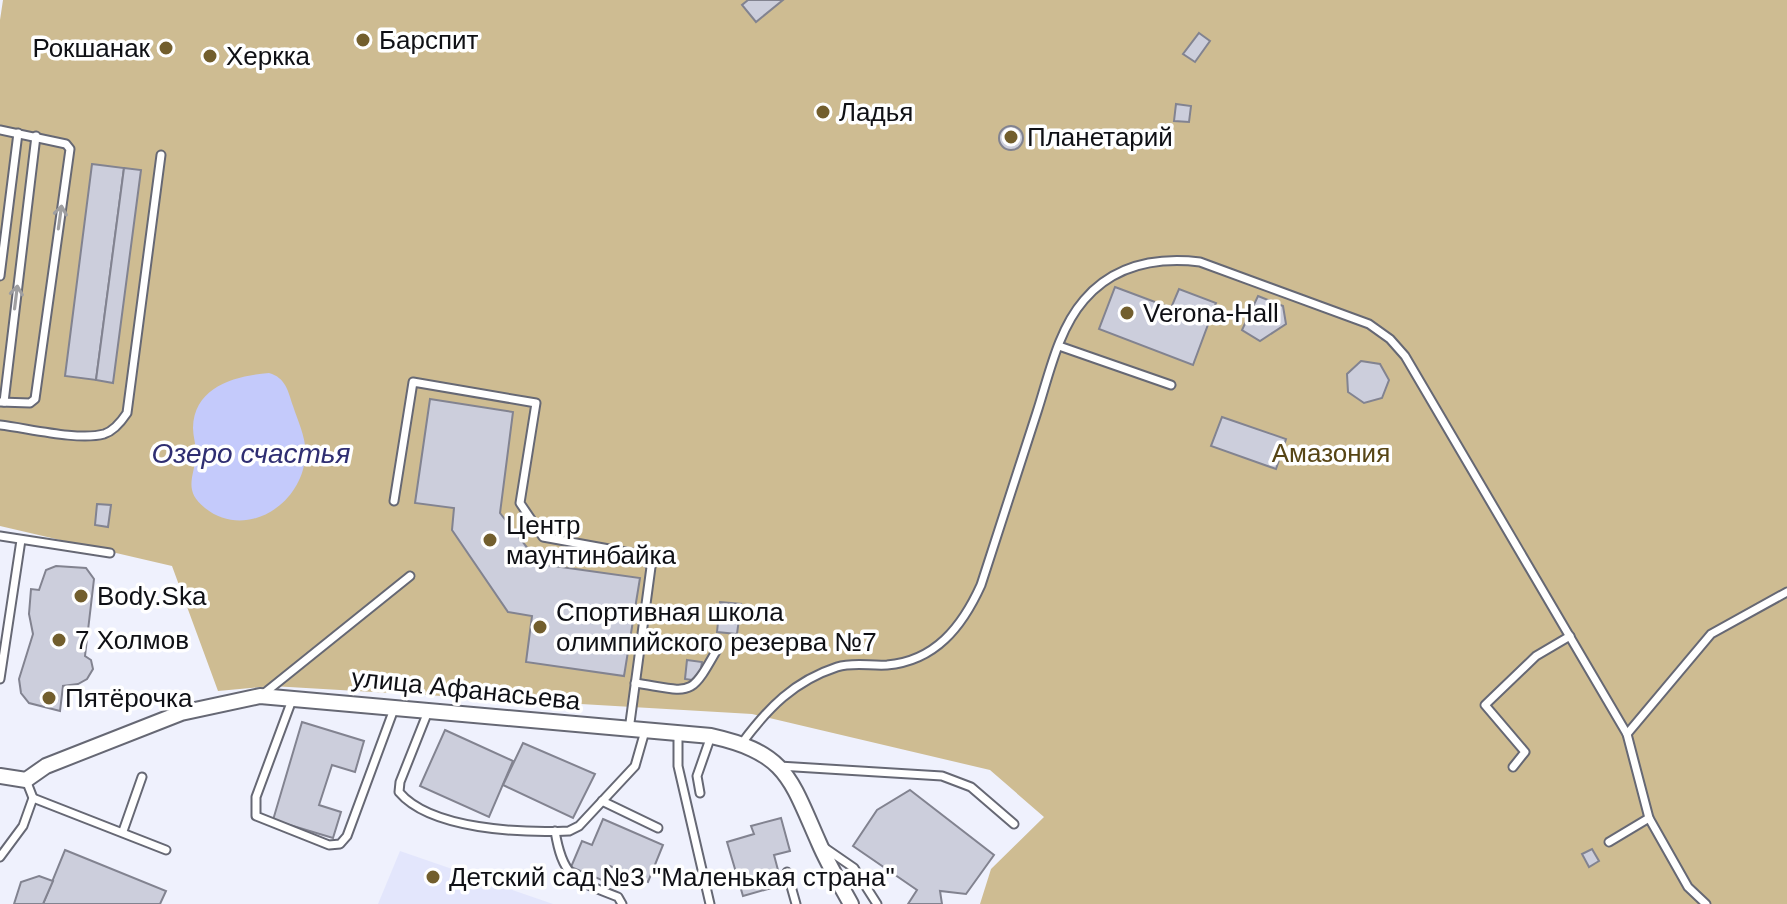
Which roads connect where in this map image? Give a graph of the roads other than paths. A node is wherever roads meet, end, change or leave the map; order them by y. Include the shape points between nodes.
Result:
1 (0, 130) edge
2 (18, 133) junction
3 (36, 136) junction
4 (161, 155) dead end
5 (0, 276) edge
6 (1059, 346) junction
7 (1171, 385) dead end
8 (2, 402) edge
9 (0, 425) edge
10 (394, 501) dead end
11 (0, 536) edge
12 (21, 540) junction
13 (110, 553) dead end
14 (410, 576) dead end
15 (1787, 592) edge
16 (1570, 636) junction
17 (719, 646) dead end
18 (0, 679) edge
19 (635, 683) junction
20 (260, 696) junction
21 (293, 698) junction
22 (395, 706) junction
23 (429, 709) junction
24 (637, 730) junction
25 (678, 733) junction
26 (1627, 734) junction
27 (711, 736) junction
28 (742, 743) junction
29 (779, 766) junction
30 (1513, 767) dead end
31 (0, 776) edge
32 (142, 777) dead end
33 (26, 780) junction
34 (700, 793) dead end
35 (33, 798) junction
36 (602, 801) junction
37 (1649, 818) junction
38 (1014, 824) dead end
39 (658, 828) dead end
40 (123, 831) junction
41 (555, 831) junction
42 (1609, 842) dead end
43 (820, 844) junction
44 (166, 850) dead end
45 (0, 857) edge
46 (787, 872) dead end
47 (622, 904) edge
48 (710, 904) edge
49 (796, 904) edge
50 (851, 904) edge
51 (877, 904) edge
52 (1706, 904) edge

1 - 2 lane
2 - 3 lane
2 - 5 lane
8 -> 3 lane
8 -> 3 lane via 35,399 70,149
4 - 9 lane via 127,413 118,426 97,435
6 - 7 lane
6 - 16 lane via 1084,300 1106,281 1136,265 1172,259 1232,272 1369,324 1405,356
6 - 28 lane via 981,585 952,636 906,662 841,665 815,675 769,707
10 - 19 lane via 413,382 536,403 520,503 524,514 543,537 642,555 651,567
11 - 12 lane
12 - 13 lane
12 - 18 lane
14 - 20 lane
15 - 26 lane via 1711,634
16 - 26 lane
16 - 30 lane via 1536,656 1485,705 1525,752
17 - 19 lane via 696,687 688,691
19 - 24 lane
20 - 21 street, улица Афанасьева
20 - 33 street, улица Афанасьева via 181,713 46,766
21 - 22 street, улица Афанасьева
21 - 22 lane via 256,797 256,816 329,845 340,844 347,836
22 - 23 street, улица Афанасьева
23 - 24 street, улица Афанасьева
23 - 41 lane via 400,782 399,792 409,804 453,823
24 - 25 street, улица Афанасьева
24 - 36 lane via 635,766
25 - 27 street, улица Афанасьева
25 - 48 lane via 678,766
26 - 37 lane
27 - 28 street, улица Афанасьева
27 - 34 lane via 697,776
28 - 29 street, улица Афанасьева
29 - 38 lane via 942,776 971,787
29 - 43 street, улица Афанасьева via 795,785
31 - 33 street
32 - 40 lane
33 - 35 lane
35 - 40 lane
35 - 45 lane via 23,826
36 - 39 lane
36 - 41 lane via 579,826
37 - 42 lane
37 - 52 lane via 1688,887
40 - 44 lane
41 - 47 lane via 567,873 618,897
43 - 50 street, улица Афанасьева
43 - 51 lane via 854,868
46 - 49 lane

